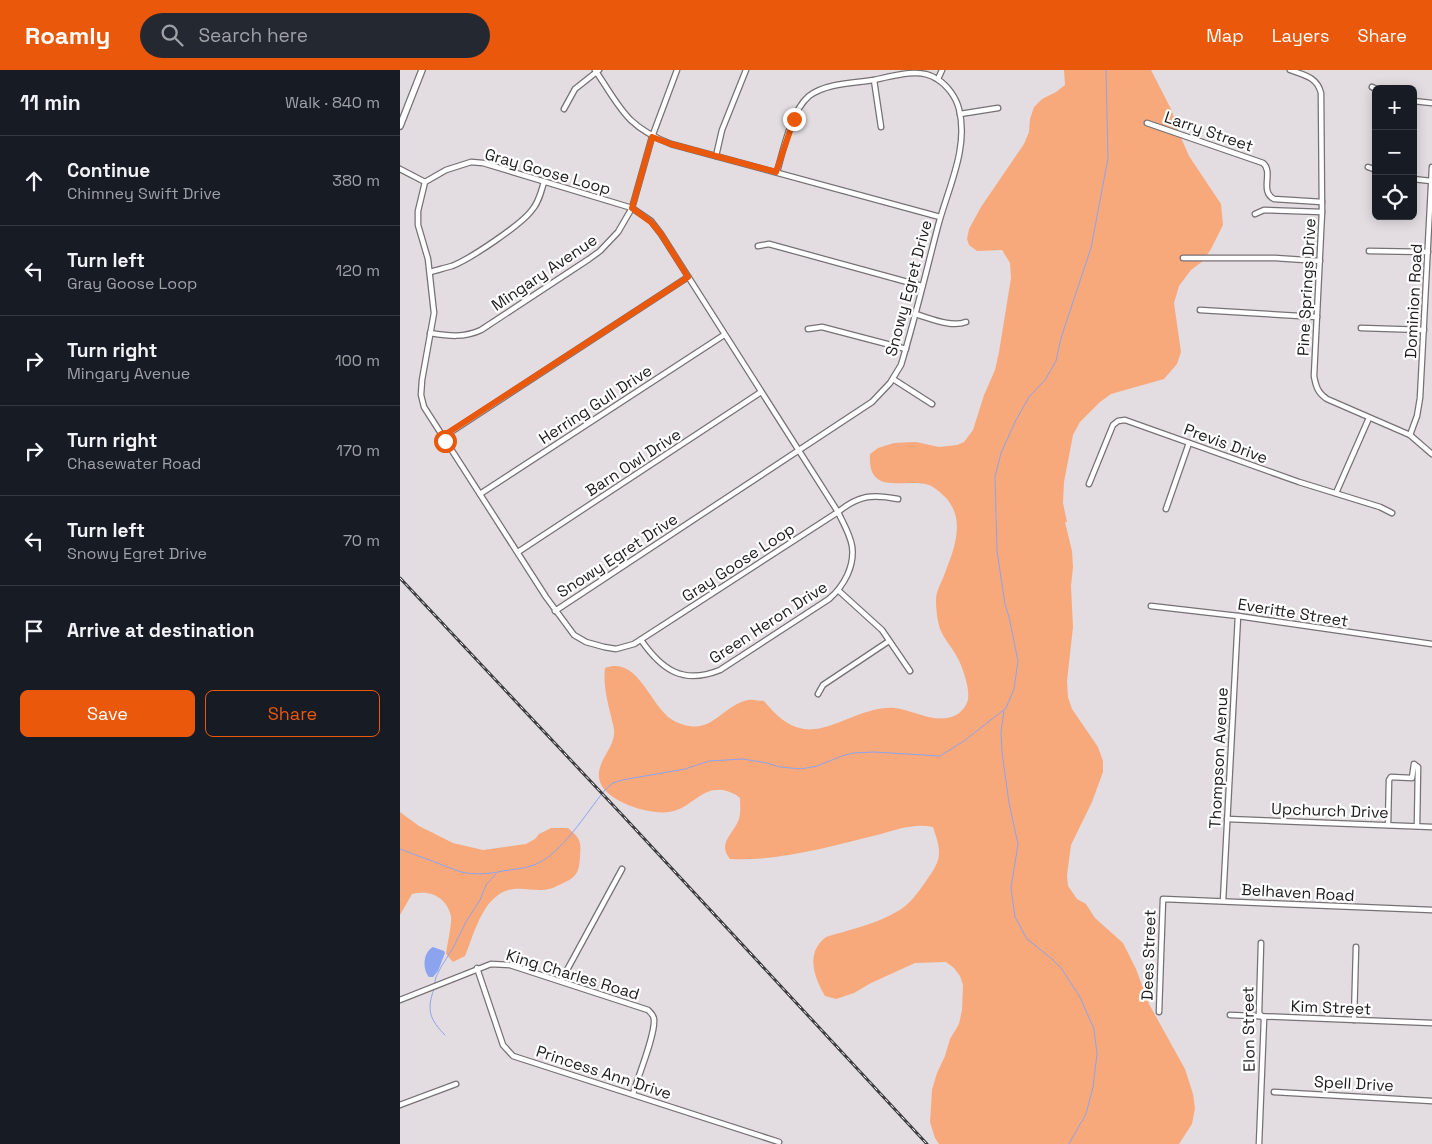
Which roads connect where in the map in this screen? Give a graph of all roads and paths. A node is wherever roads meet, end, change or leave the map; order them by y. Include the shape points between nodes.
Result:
1 (422, 70) edge
2 (677, 70) edge
3 (746, 70) edge
4 (942, 70) edge
5 (1290, 70) edge
6 (597, 71) edge
7 (938, 79) junction
8 (874, 80) junction
9 (1417, 101) edge
10 (1432, 103) edge
11 (998, 108) dead end
12 (564, 109) dead end
13 (960, 114) junction
14 (1147, 123) dead end
15 (400, 126) edge
16 (881, 127) dead end
17 (652, 137) junction
18 (716, 156) junction
19 (1368, 167) dead end
20 (1432, 167) edge
21 (1372, 168) edge
22 (400, 169) edge
23 (776, 172) junction
24 (1417, 179) edge
25 (1431, 181) edge
26 (425, 182) junction
27 (544, 182) junction
28 (1322, 202) junction
29 (632, 208) junction
30 (1322, 212) junction
31 (1255, 214) dead end
32 (940, 217) junction
33 (758, 246) dead end
34 (1369, 250) dead end
35 (1428, 252) junction
36 (1184, 258) dead end
37 (1320, 261) junction
38 (430, 272) junction
39 (688, 277) junction
40 (922, 286) junction
41 (1200, 310) dead end
42 (915, 314) junction
43 (1317, 317) junction
44 (966, 322) dead end
45 (1361, 328) dead end
46 (808, 329) dead end
47 (1424, 330) junction
48 (430, 333) junction
49 (724, 335) junction
50 (906, 349) junction
51 (893, 378) junction
52 (761, 392) junction
53 (932, 404) dead end
54 (1369, 418) junction
55 (1410, 435) junction
56 (443, 436) junction
57 (1189, 443) junction
58 (798, 451) junction
59 (1432, 454) edge
60 (1089, 484) dead end
61 (1336, 493) junction
62 (480, 494) junction
63 (898, 499) dead end
64 (1166, 509) dead end
65 (838, 512) junction
66 (1392, 513) dead end
67 (518, 552) junction
68 (839, 591) junction
69 (1151, 606) dead end
70 (555, 610) junction
71 (1238, 616) junction
72 (641, 640) junction
73 (889, 641) junction
74 (1432, 644) edge
75 (910, 671) dead end
76 (818, 694) dead end
77 (1228, 819) junction
78 (1388, 825) junction
79 (1417, 826) junction
80 (1432, 827) edge
81 (622, 869) dead end
82 (1163, 899) joint
83 (1223, 901) junction
84 (1432, 910) edge
85 (1261, 943) dead end
86 (1356, 947) dead end
87 (477, 968) junction
88 (561, 981) junction
89 (400, 1000) edge
90 (1159, 1012) dead end
91 (1230, 1015) dead end
92 (1262, 1017) junction
93 (1354, 1020) junction
94 (1432, 1023) edge
95 (456, 1084) dead end
96 (1274, 1092) dead end
97 (633, 1094) junction
98 (1432, 1101) edge
99 (400, 1105) edge
100 (779, 1142) dead end
101 (1259, 1144) edge

1 - 15 street
2 - 17 street, Mingary Avenue
3 - 18 street via 722,130
4 - 7 street
5 - 28 street, Pine Springs Drive via 1314,80 1321,93
6 - 12 street via 575,89
6 - 17 street via 627,118
7 - 8 street via 913,73
7 - 13 street, Snowy Egret Drive via 952,94
8 - 16 street
8 - 23 street via 822,89 808,97 794,119
9 - 10 street
11 - 13 street
13 - 32 street, Snowy Egret Drive via 962,137 959,154
14 - 28 street, Larry Street via 1264,163 1268,168 1269,197
17 - 18 street
17 - 29 street, Mingary Avenue
18 - 23 street
19 - 21 street
20 - 25 street, Dominion Road
22 - 26 street
23 - 32 street
24 - 25 street
25 - 35 street, Dominion Road
26 - 27 street, Gray Goose Loop via 446,170 471,162
26 - 38 street, Gray Goose Loop via 418,225
27 - 29 street, Gray Goose Loop
27 - 38 street via 538,201 522,221 464,260
28 - 30 street, Pine Springs Drive
29 - 39 street, Gray Goose Loop via 661,234
29 - 48 street, Mingary Avenue via 618,232 600,251 481,330 453,337
30 - 31 street via 1264,210
30 - 37 street, Pine Springs Drive
32 - 40 street, Snowy Egret Drive
33 - 40 street via 769,244
34 - 35 street
35 - 47 street, Dominion Road
36 - 37 street
37 - 43 street, Pine Springs Drive
38 - 48 street, Gray Goose Loop via 434,313
39 - 49 street, Gray Goose Loop
39 - 56 street
40 - 42 street, Snowy Egret Drive
41 - 43 street
42 - 44 street via 950,324
42 - 50 street, Snowy Egret Drive
43 - 54 street, Pine Springs Drive via 1314,376 1318,391 1326,400
45 - 47 street
46 - 50 street via 822,327
47 - 55 street, Dominion Road via 1419,408
48 - 56 street, Gray Goose Loop via 423,367 422,395 424,407
49 - 52 street, Gray Goose Loop
49 - 62 street, Herring Gull Drive
50 - 51 street, Snowy Egret Drive
51 - 53 street
51 - 58 street, Snowy Egret Drive via 872,402
52 - 58 street, Gray Goose Loop
52 - 67 street, Barn Owl Drive
54 - 55 street, Pine Springs Drive
54 - 61 street
55 - 59 street, Pine Springs Drive
56 - 62 street, Gray Goose Loop
57 - 60 street, Previs Drive via 1125,420 1118,421
57 - 61 street, Previs Drive
57 - 64 street
58 - 65 street, Gray Goose Loop
58 - 70 street, Snowy Egret Drive
61 - 66 street, Previs Drive
62 - 67 street, Gray Goose Loop
63 - 65 street via 872,496 850,502
65 - 68 street, Green Heron Drive via 852,545 848,574
65 - 72 street, Gray Goose Loop
67 - 70 street, Gray Goose Loop
68 - 72 street, Green Heron Drive via 720,670 707,675 694,676 665,668
68 - 73 street via 874,622
69 - 71 street, Everitte Street
70 - 72 street, Gray Goose Loop via 574,635 586,642 616,649
71 - 74 street, Everitte Street
71 - 77 street, Thompson Avenue
73 - 75 street
73 - 76 street via 823,685
77 - 78 street, Upchurch Drive
77 - 83 street, Thompson Avenue
78 - 79 street, Upchurch Drive
78 - 79 street via 1389,780 1391,777 1412,778 1414,764 1418,767
79 - 80 street, Upchurch Drive
81 - 88 street
82 - 83 street, Belhaven Road
82 - 90 street, Dees Street
83 - 84 street, Belhaven Road
85 - 92 street, Elon Street via 1259,1013
86 - 93 street
87 - 88 street, King Charles Road via 491,964 510,965
87 - 89 street, King Charles Road
87 - 97 street, Princess Ann Drive via 502,1045 513,1056
88 - 97 street, King Charles Road via 648,1010 653,1015 652,1032
91 - 92 street, Kim Street
92 - 93 street, Kim Street
92 - 101 street, Elon Street
93 - 94 street, Kim Street
95 - 99 street
96 - 98 street, Spell Drive
97 - 100 street, Princess Ann Drive

